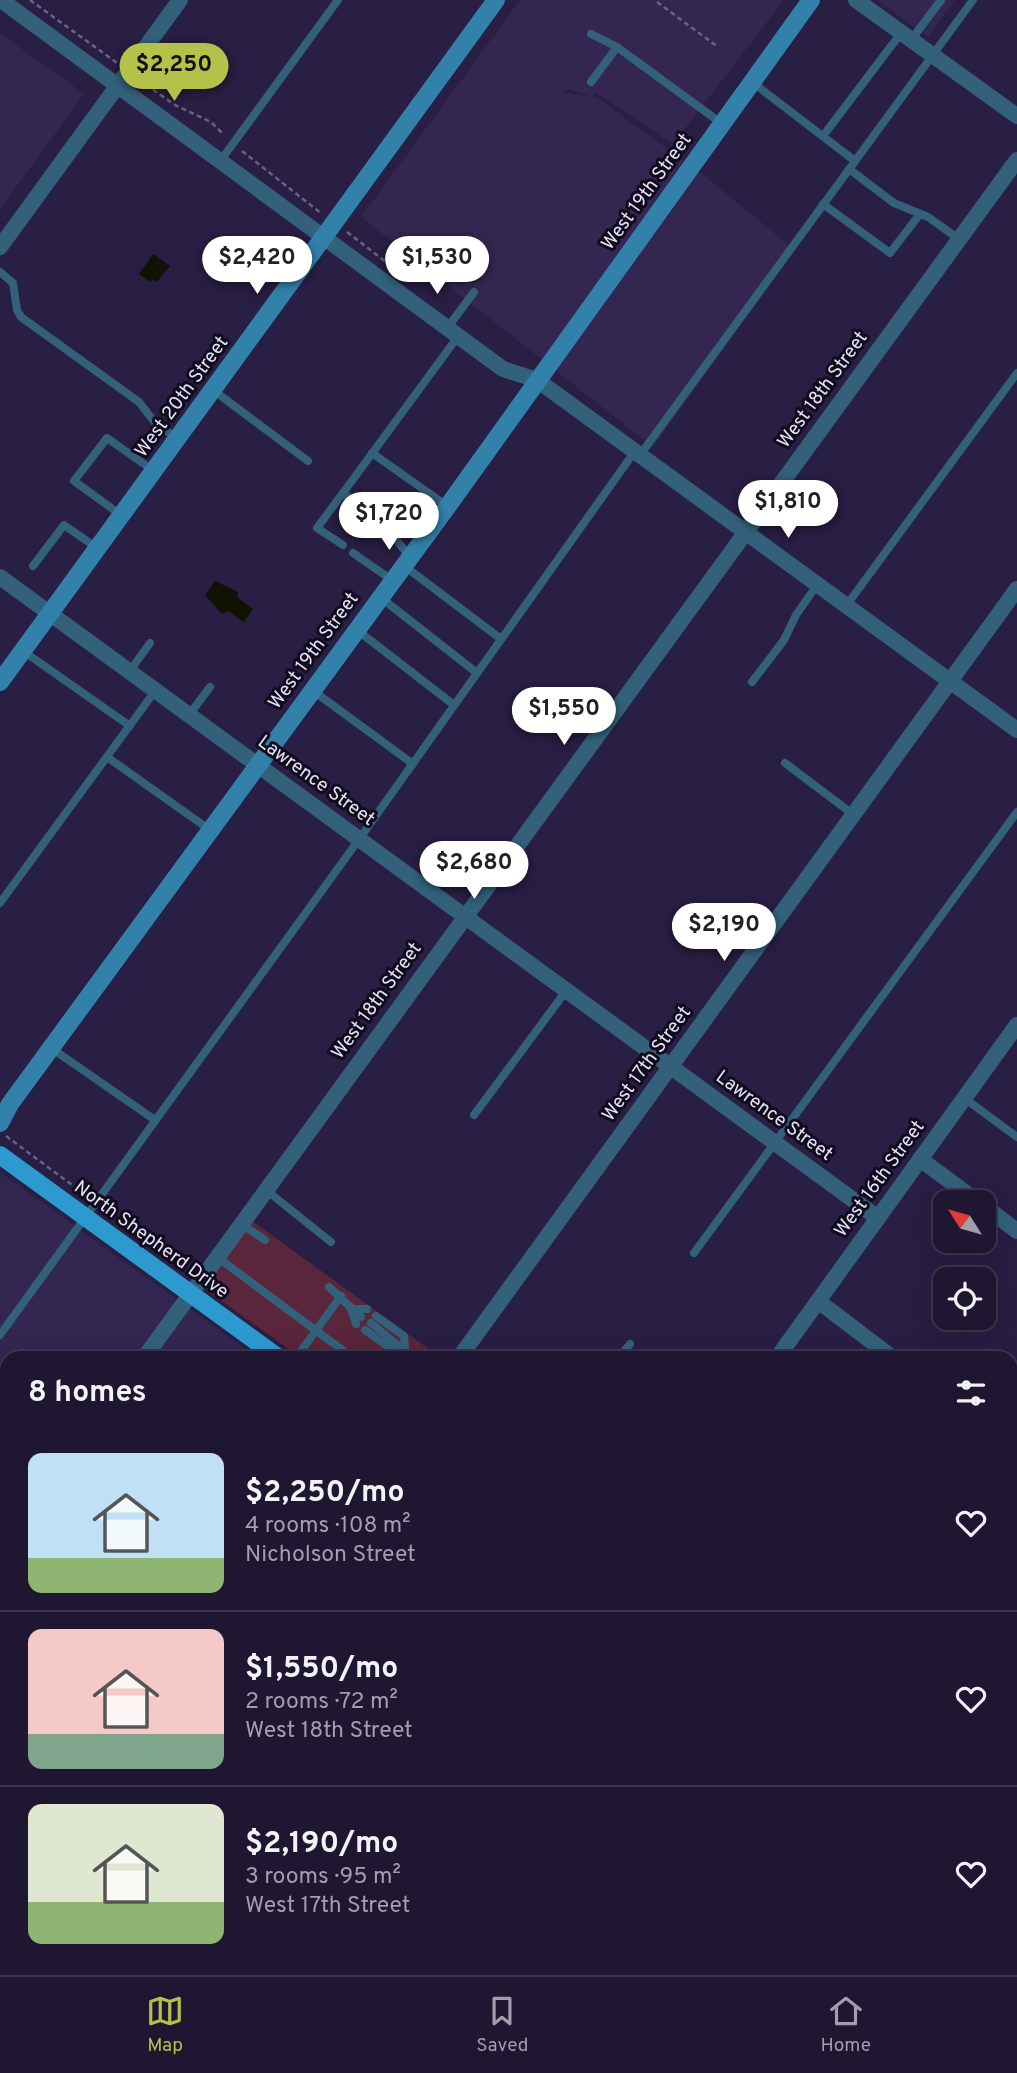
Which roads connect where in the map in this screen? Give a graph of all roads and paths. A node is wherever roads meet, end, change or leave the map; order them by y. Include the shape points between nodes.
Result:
1 (30, 0) edge
2 (180, 0) edge
3 (338, 0) edge
4 (496, 0) edge
5 (811, 0) edge
6 (856, 0) edge
7 (941, 0) edge
8 (973, 0) edge
9 (657, 2) dead end
10 (11, 3) edge
11 (591, 34) dead end
12 (906, 36) junction
13 (617, 47) junction
14 (718, 47) dead end
15 (932, 55) junction
16 (122, 68) dead end
17 (135, 77) dead end
18 (591, 82) dead end
19 (752, 82) junction
20 (118, 86) junction
21 (1017, 116) edge
22 (722, 123) junction
23 (823, 136) junction
24 (229, 141) dead end
25 (239, 149) dead end
26 (221, 160) junction
27 (855, 160) junction
28 (1017, 160) edge
29 (849, 169) junction
30 (823, 204) junction
31 (322, 213) dead end
32 (920, 214) junction
33 (325, 236) junction
34 (959, 239) junction
35 (0, 247) edge
36 (0, 272) edge
37 (474, 292) dead end
38 (453, 331) junction
39 (1017, 373) edge
40 (537, 380) junction
41 (213, 390) junction
42 (177, 438) junction
43 (372, 453) junction
44 (637, 453) junction
45 (308, 461) dead end
46 (154, 471) junction
47 (343, 493) junction
48 (447, 506) junction
49 (121, 515) junction
50 (745, 531) junction
51 (343, 545) dead end
52 (97, 548) junction
53 (354, 553) dead end
54 (33, 566) dead end
55 (401, 567) junction
56 (0, 578) edge
57 (817, 585) junction
58 (1017, 589) edge
59 (380, 597) junction
60 (846, 606) junction
61 (49, 613) junction
62 (356, 630) junction
63 (501, 639) junction
64 (150, 643) dead end
65 (23, 651) junction
66 (129, 672) junction
67 (477, 673) junction
68 (949, 681) junction
69 (0, 682) edge
70 (752, 682) dead end
71 (210, 687) dead end
72 (312, 690) junction
73 (155, 691) junction
74 (454, 705) junction
75 (189, 715) junction
76 (130, 726) junction
77 (1017, 730) edge
78 (107, 757) junction
79 (785, 763) dead end
80 (413, 764) junction
81 (257, 765) junction
82 (1017, 812) edge
83 (854, 815) junction
84 (210, 831) junction
85 (360, 838) junction
86 (0, 904) edge
87 (464, 916) junction
88 (566, 991) junction
89 (1017, 1025) edge
90 (51, 1048) junction
91 (671, 1067) junction
92 (964, 1098) junction
93 (5, 1102) edge
94 (474, 1115) dead end
95 (155, 1120) junction
96 (0, 1124) edge
97 (1017, 1137) edge
98 (776, 1143) junction
99 (0, 1155) edge
100 (920, 1159) junction
101 (266, 1190) junction
102 (962, 1190) edge
103 (996, 1215) edge
104 (84, 1218) junction
105 (878, 1218) junction
106 (241, 1224) junction
107 (1017, 1231) edge
108 (265, 1241) dead end
109 (331, 1242) dead end
110 (694, 1253) dead end
111 (217, 1257) junction
112 (329, 1287) dead end
113 (190, 1294) junction
114 (341, 1296) junction
115 (818, 1301) junction
116 (351, 1310) junction
117 (316, 1331) junction
118 (0, 1335) edge
119 (630, 1344) dead end
120 (405, 1349) joint
121 (149, 1351) edge
122 (257, 1351) edge
123 (301, 1351) edge
124 (343, 1351) edge
125 (464, 1351) edge
126 (625, 1351) edge
127 (782, 1351) edge
128 (884, 1351) edge

1 - 16 path
2 - 20 street
3 - 26 lane
4 - 33 street, West 20th Street
5 - 19 street, West 19th Street
6 - 12 street
7 - 12 lane
8 - 15 lane
9 - 14 path
10 - 20 street
11 - 13 lane
12 - 15 street
12 - 23 lane
13 - 18 lane
13 - 22 lane
15 - 21 street
15 - 27 lane
17 - 24 path via 175,105 211,122
19 - 22 street, West 19th Street
19 - 23 lane
20 - 26 street
20 - 35 street
22 - 40 street, West 19th Street
23 - 27 lane
25 - 31 path
26 - 33 street
27 - 29 lane
28 - 34 street, West 18th Street
29 - 30 lane
29 - 32 lane via 894,203
30 - 32 lane via 890,253
30 - 44 lane
32 - 34 lane
33 - 38 street
33 - 41 street, West 20th Street
34 - 50 street, West 18th Street
36 - 42 lane via 13,283 21,317 139,402 156,424
37 - 38 lane
38 - 40 street via 503,369
38 - 43 lane
39 - 60 lane
40 - 44 street
40 - 48 street, West 19th Street
41 - 42 street, West 20th Street
41 - 45 lane
42 - 46 street, West 20th Street
43 - 47 lane
43 - 48 lane
44 - 50 street
44 - 63 lane
46 - 49 street, West 20th Street
46 - 49 lane via 107,438 74,481
47 - 51 lane via 317,528
47 - 55 lane via 380,519
48 - 55 street, West 19th Street
49 - 52 street, West 20th Street
50 - 57 street
50 - 87 street, West 18th Street
52 - 54 lane via 64,525
52 - 61 street, West 20th Street
53 - 55 lane
55 - 59 street, West 19th Street
55 - 63 lane
56 - 61 street, Lawrence Street
57 - 60 street
57 - 70 lane via 785,640
58 - 68 street, West 17th Street
59 - 62 street, West 19th Street
59 - 67 lane
60 - 68 street
61 - 65 street, West 20th Street
61 - 66 street, Lawrence Street
62 - 72 street, West 19th Street
62 - 74 lane
63 - 67 lane
64 - 66 lane
65 - 69 street, West 20th Street
65 - 76 lane
66 - 73 street, Lawrence Street
67 - 74 lane
68 - 77 street
68 - 83 street, West 17th Street
71 - 75 lane
72 - 80 lane
72 - 81 street, West 19th Street
73 - 75 street, Lawrence Street
73 - 76 lane
74 - 80 lane
75 - 81 street, Lawrence Street
76 - 78 lane
78 - 84 lane
78 - 86 lane
79 - 83 lane
80 - 85 lane
81 - 84 street, West 19th Street
81 - 85 street, Lawrence Street
82 - 98 lane
83 - 91 street, West 17th Street
84 - 90 street, West 19th Street
85 - 87 street, Lawrence Street
85 - 95 lane
87 - 88 street, Lawrence Street
87 - 101 street, West 18th Street
88 - 91 street, Lawrence Street
88 - 94 lane
89 - 92 street, West 16th Street
90 - 93 street, West 19th Street
90 - 95 lane
91 - 98 street, Lawrence Street
91 - 125 street, West 17th Street
92 - 97 lane
92 - 100 street, West 16th Street
93 - 96 street, West 19th Street
95 - 104 lane
98 - 105 street, Lawrence Street
98 - 110 lane
99 - 104 main road, North Shepherd Drive
100 - 102 street
100 - 105 street, West 16th Street
101 - 106 street, West 18th Street
101 - 109 lane
103 - 107 street
104 - 113 main road, North Shepherd Drive
104 - 118 lane
105 - 115 street, West 16th Street
106 - 108 lane
106 - 111 street, West 18th Street
111 - 113 street, West 18th Street
111 - 117 lane
112 - 114 lane
113 - 121 street, West 18th Street
113 - 122 main road, North Shepherd Drive
114 - 116 lane
114 - 117 lane
115 - 127 street, West 16th Street
115 - 128 street
116 - 116 lane via 361,1317
117 - 123 lane
117 - 124 lane
119 - 126 lane
120 - 120 lane via 393,1350 370,1323 404,1336

